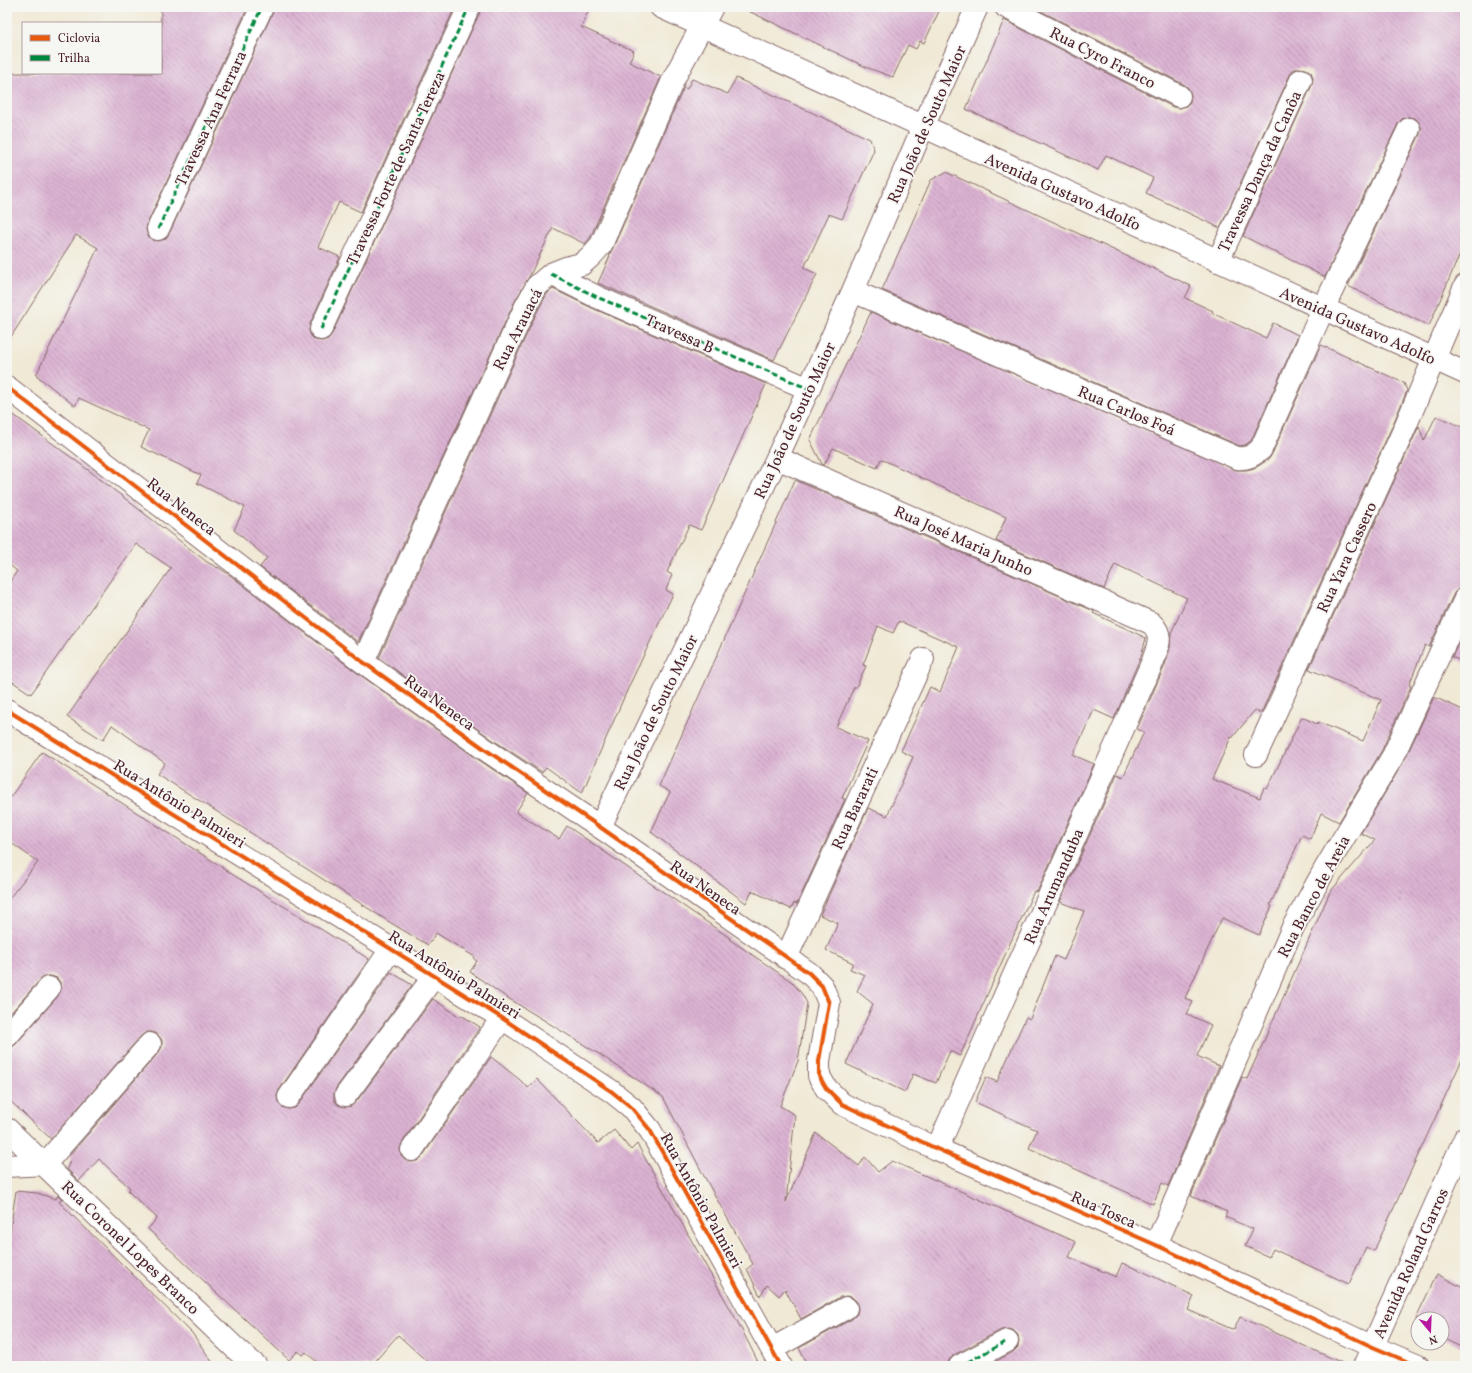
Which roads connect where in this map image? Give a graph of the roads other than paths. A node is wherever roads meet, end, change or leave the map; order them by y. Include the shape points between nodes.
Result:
1 (262, 7) edge
2 (469, 7) edge
3 (661, 7) edge
4 (977, 7) edge
5 (1006, 7) edge
6 (707, 16) edge
7 (1301, 80) dead end
8 (1179, 96) dead end
9 (923, 127) junction
10 (1410, 129) dead end
11 (158, 229) dead end
12 (1218, 261) junction
13 (552, 274) junction
14 (1465, 286) edge
15 (853, 291) junction
16 (1323, 309) junction
17 (321, 329) dead end
18 (1434, 359) junction
19 (1465, 373) edge
20 (7, 387) edge
21 (809, 389) junction
22 (777, 458) junction
23 (1465, 599) edge
24 (1151, 623) joint
25 (923, 659) dead end
26 (363, 662) junction
27 (7, 710) edge
28 (1256, 755) dead end
29 (600, 827) junction
30 (392, 948) junction
31 (786, 958) junction
32 (435, 975) junction
33 (49, 988) dead end
34 (502, 1018) junction
35 (7, 1036) edge
36 (823, 1043) joint
37 (150, 1044) dead end
38 (346, 1095) dead end
39 (289, 1098) dead end
40 (7, 1129) edge
41 (1465, 1138) edge
42 (937, 1149) junction
43 (412, 1150) dead end
44 (45, 1164) junction
45 (7, 1166) edge
46 (1156, 1245) junction
47 (846, 1308) dead end
48 (1007, 1341) dead end
49 (1373, 1347) junction
50 (777, 1357) edge
51 (252, 1364) edge
52 (960, 1366) edge
53 (1364, 1366) edge
54 (1418, 1366) edge

1 - 11 street, Travessa Ana Ferrara
2 - 17 street, Travessa Forte de Santa Tereza
3 - 6 street, Avenida Gustavo Adolfo
4 - 9 street, Rua João de Souto Maior
5 - 8 street, Rua Cyro Franco
6 - 9 street, Avenida Gustavo Adolfo
6 - 13 street, Rua Arauacá via 674,78 601,245 582,264
7 - 12 street, Travessa Dança da Canôa
9 - 12 street, Avenida Gustavo Adolfo
9 - 15 street, Rua João de Souto Maior
10 - 16 street
12 - 16 street, Avenida Gustavo Adolfo
13 - 21 street, Travessa B
13 - 26 street, Rua Arauacá via 537,286 525,308
14 - 18 street, Rua Yara Cassero
15 - 16 street, Rua Carlos Foá via 1237,458 1246,459 1260,449
15 - 21 street, Rua João de Souto Maior
16 - 18 street, Avenida Gustavo Adolfo
18 - 19 street, Avenida Gustavo Adolfo
18 - 28 street, Rua Yara Cassero
20 - 26 street, Rua Neneca
21 - 22 street, Rua João de Souto Maior
22 - 24 street, Rua José Maria Junho
22 - 29 street, Rua João de Souto Maior
23 - 46 street, Rua Banco de Areia via 1393,756 1292,927
24 - 42 street, Rua Arumanduba via 1159,633 1159,643 1153,661
25 - 31 street, Rua Bararati
26 - 29 street, Rua Neneca
27 - 30 street, Rua Antônio Palmieri
29 - 31 street, Rua Neneca
30 - 32 street, Rua Antônio Palmieri
30 - 39 street
31 - 36 street, Rua Neneca via 809,973 822,986 829,1003
32 - 34 street, Rua Antônio Palmieri
32 - 38 street
33 - 35 street
34 - 43 street
34 - 50 street, Rua Antônio Palmieri via 631,1107 650,1130
36 - 42 street, Rua Tosca via 819,1076 826,1088 842,1104
37 - 44 street
40 - 44 street, Rua Coronel Lopes Branco
41 - 49 street, Avenida Roland Garros
42 - 46 street, Rua Tosca
44 - 45 street
44 - 51 street, Rua Coronel Lopes Branco
46 - 49 street, Rua Tosca
47 - 50 street
48 - 52 street
49 - 53 street, Avenida Roland Garros
49 - 54 street, Rua Tosca

